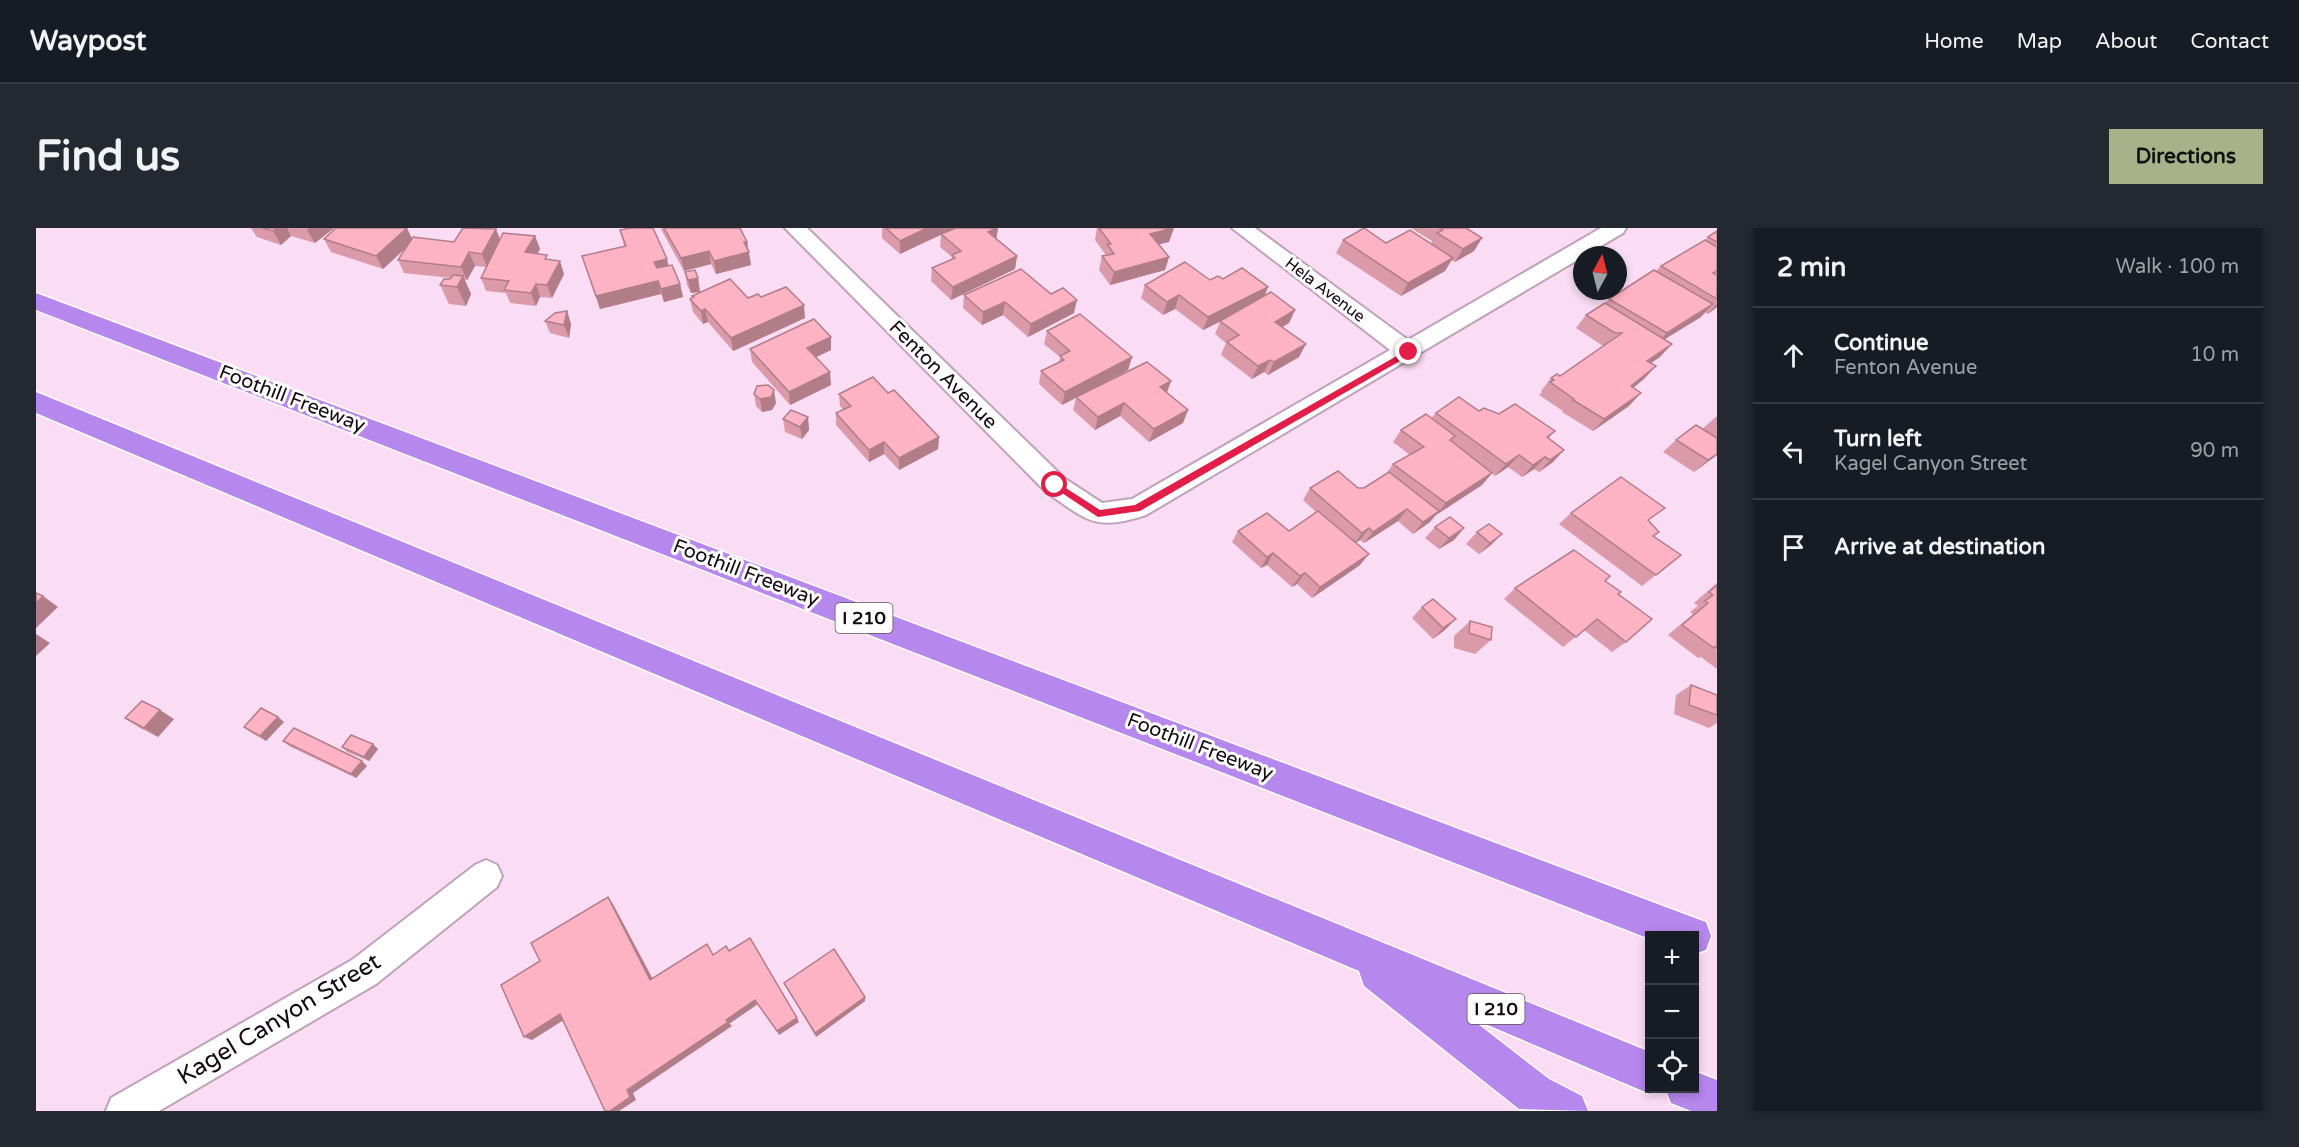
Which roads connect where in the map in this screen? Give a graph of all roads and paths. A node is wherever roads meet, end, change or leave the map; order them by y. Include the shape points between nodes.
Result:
1 (795, 228) edge
2 (1242, 228) edge
3 (1616, 228) edge
4 (36, 301) edge
5 (1409, 352) junction
6 (36, 402) edge
7 (486, 876) dead end
8 (1680, 931) edge
9 (1699, 938) edge
10 (1717, 945) edge
11 (1343, 946) junction
12 (1645, 1071) edge
13 (1696, 1093) edge
14 (1717, 1101) edge
15 (124, 1111) edge
16 (1567, 1111) edge

1 - 5 street, Fenton Avenue via 1055,485 1098,514 1137,508
2 - 5 street, Hela Avenue
3 - 5 street
4 - 8 highway, Foothill Freeway / I 210
6 - 11 highway, I 210
7 - 15 street, Kagel Canyon Street via 364,972
9 - 10 highway, Foothill Freeway / I 210
11 - 12 highway, I 210
11 - 16 highway via 1534,1094
13 - 14 highway

